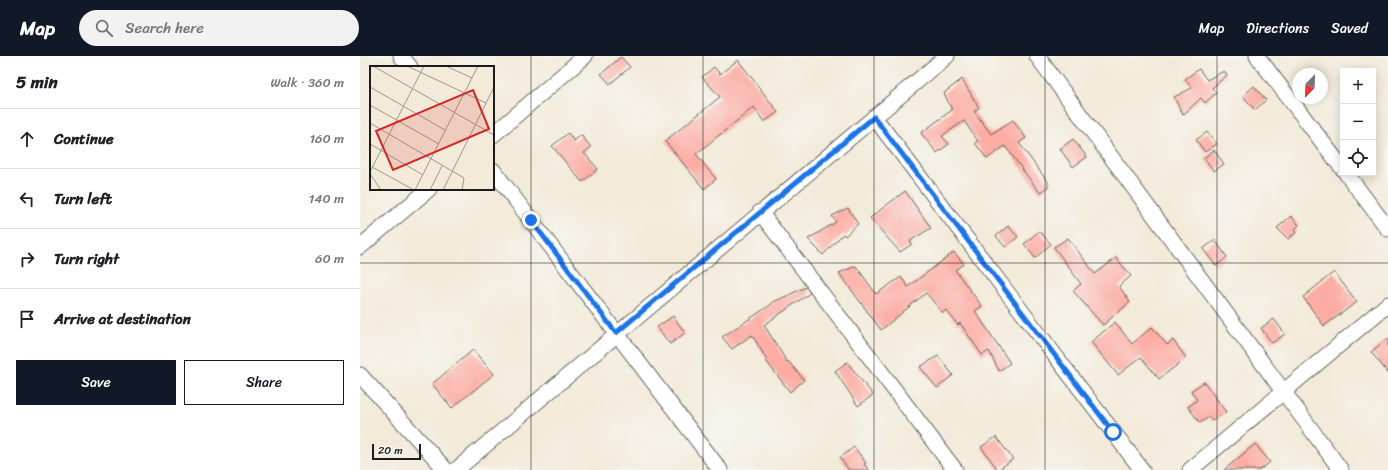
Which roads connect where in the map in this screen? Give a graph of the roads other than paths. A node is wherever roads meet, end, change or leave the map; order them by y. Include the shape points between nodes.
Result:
1 (401, 56) edge
2 (584, 56) edge
3 (947, 56) edge
4 (1037, 56) edge
5 (1258, 56) edge
6 (409, 66) edge
7 (874, 117) junction
8 (494, 134) edge
9 (1340, 165) edge
10 (494, 171) edge
11 (1348, 176) edge
12 (428, 190) edge
13 (760, 212) junction
14 (1388, 229) edge
15 (360, 247) edge
16 (1388, 304) edge
17 (616, 333) junction
18 (360, 375) edge
19 (1283, 392) junction
20 (446, 470) edge
21 (456, 470) edge
22 (720, 470) edge
23 (955, 470) edge
24 (1142, 470) edge
25 (1190, 470) edge
26 (1341, 470) edge

1 - 6 street
2 - 8 street
3 - 7 street
4 - 19 street
5 - 9 street
7 - 13 street
7 - 24 street
10 - 17 street
11 - 14 street
12 - 15 street
13 - 17 street
13 - 23 street
16 - 19 street
17 - 21 street
17 - 22 street
18 - 20 street
19 - 25 street
19 - 26 street

